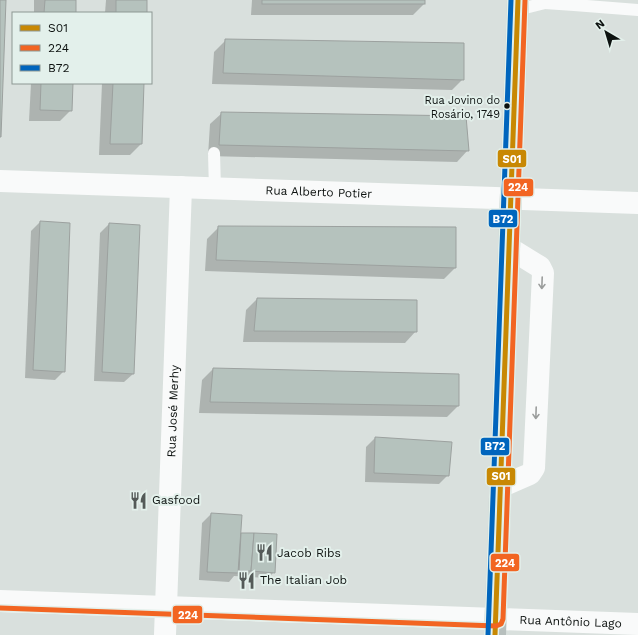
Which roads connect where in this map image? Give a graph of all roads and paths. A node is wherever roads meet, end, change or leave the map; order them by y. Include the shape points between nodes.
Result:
1 (546, 2) edge
2 (517, 5) edge
3 (638, 10) edge
4 (214, 152) dead end
5 (0, 181) edge
6 (181, 187) junction
7 (215, 188) junction
8 (510, 199) junction
9 (638, 203) edge
10 (509, 248) junction
11 (500, 487) junction
12 (0, 601) edge
13 (166, 607) junction
14 (638, 624) edge
15 (496, 627) edge
16 (165, 635) edge

1 - 2 lane
1 - 3 lane
2 - 8 main road
4 - 7 lane
5 - 6 street, Rua Alberto Potier
6 - 7 street, Rua Alberto Potier
6 - 13 street, Rua José Merhy
7 - 8 street, Rua Alberto Potier
8 - 9 street, Rua Alberto Potier
8 - 10 main road
10 - 11 main road
10 -> 11 street via 540,267 542,273 534,468 530,474
11 - 15 main road
12 - 13 street, Rua Antônio Lago
13 - 15 street, Rua Antônio Lago
13 - 16 street, Rua José Merhy
14 - 15 street, Rua Antônio Lago

